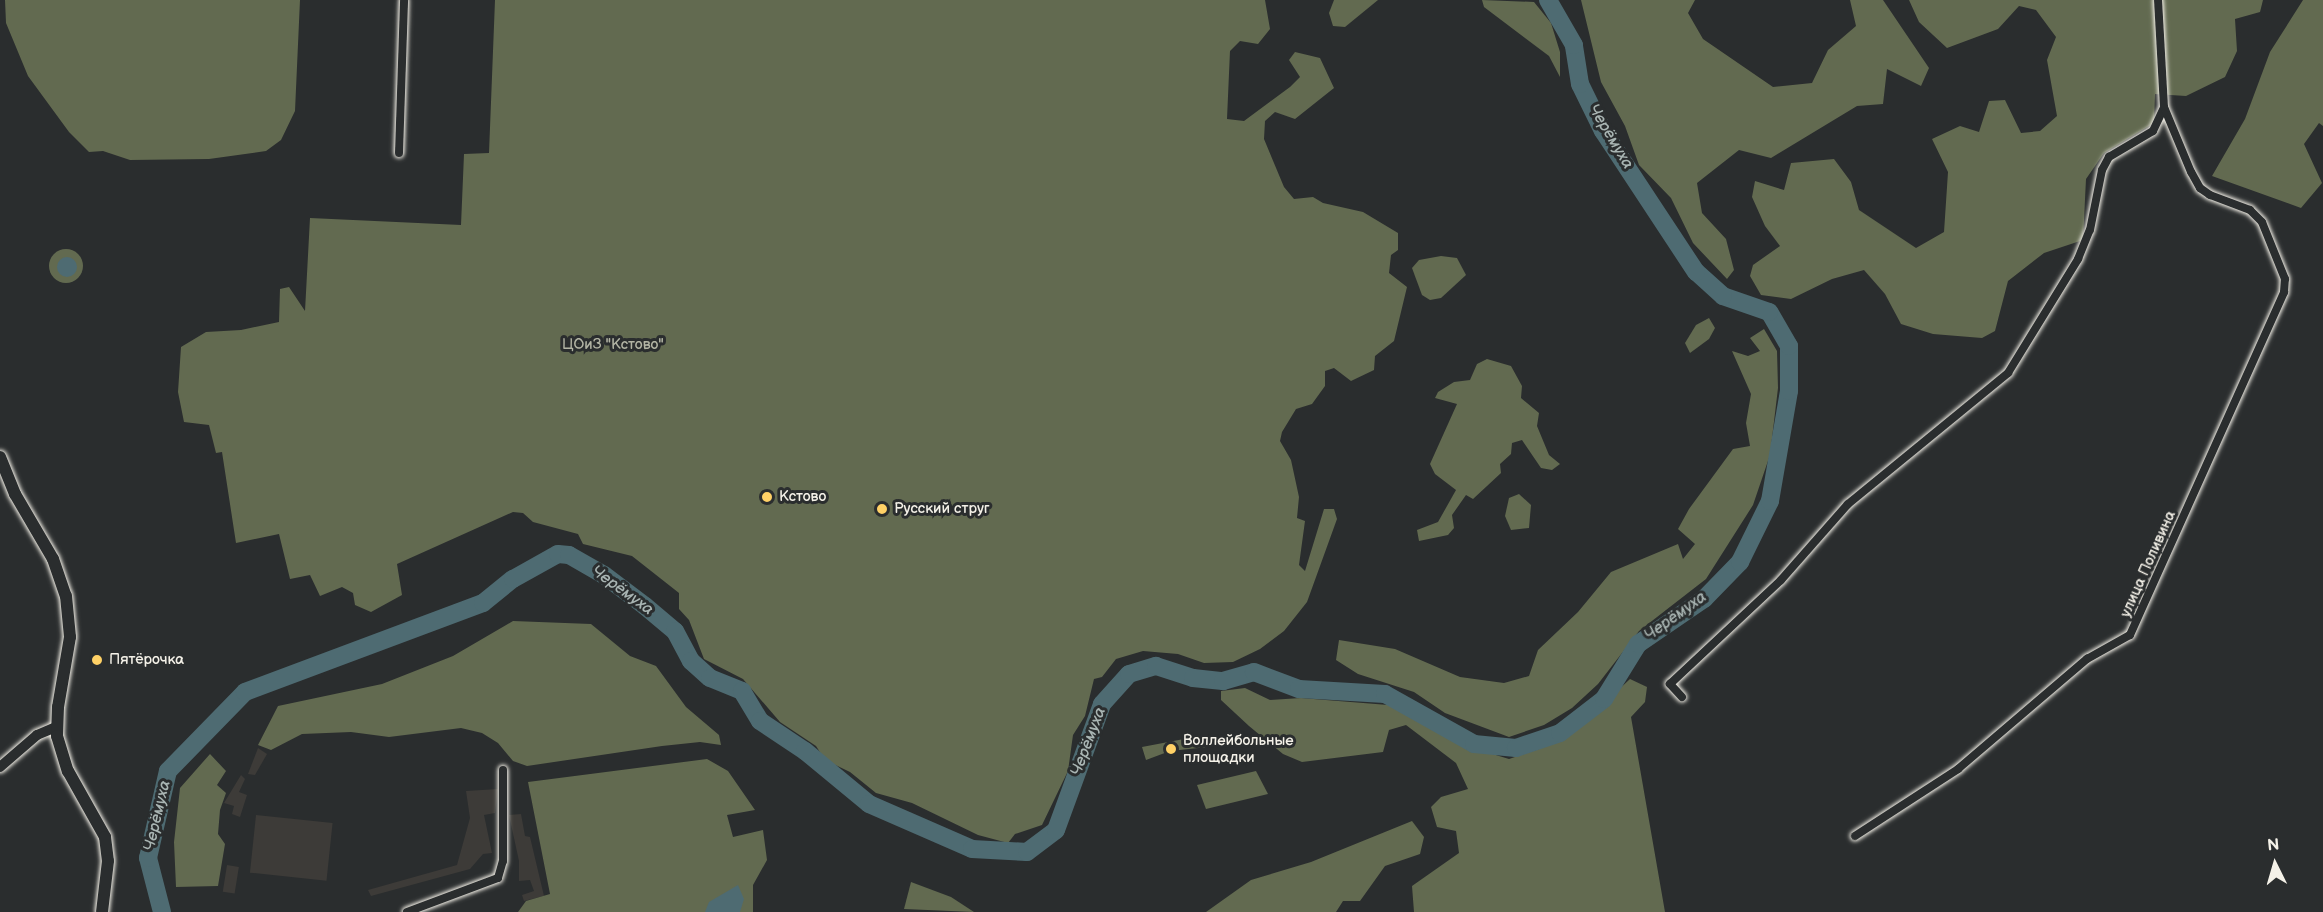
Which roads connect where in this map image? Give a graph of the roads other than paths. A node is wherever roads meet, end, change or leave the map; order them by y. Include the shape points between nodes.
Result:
1 (404, 0) edge
2 (2158, 0) edge
3 (2164, 107) junction
4 (399, 153) dead end
5 (0, 457) edge
6 (1682, 697) dead end
7 (56, 727) junction
8 (0, 766) edge
9 (503, 770) dead end
10 (1855, 836) dead end
11 (102, 912) edge
12 (406, 912) edge

1 - 4 street
2 - 3 street
3 - 6 street via 2153,131 2109,157 2102,170 2090,230 2078,259 2008,373 1848,504 1781,580 1670,684
3 - 10 street, улица Поливина via 2200,188 2250,210 2262,222 2285,279 2284,292 2130,635 2087,659 1958,769
5 - 7 main road via 18,501 59,571 66,596 70,637
7 - 8 street via 37,735
7 - 11 main road via 68,771 105,837 108,861
9 - 12 street via 503,861 498,878

